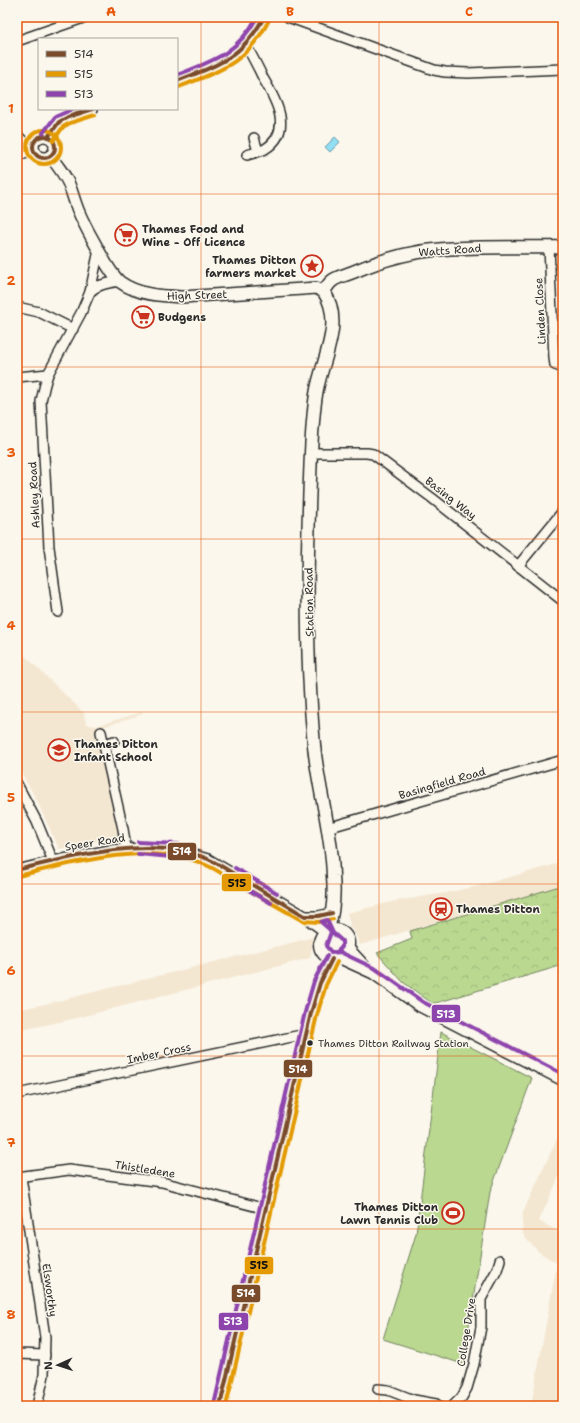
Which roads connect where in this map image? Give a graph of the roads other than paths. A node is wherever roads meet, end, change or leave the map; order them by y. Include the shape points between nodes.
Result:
1 (86, 17) edge
2 (264, 17) edge
3 (288, 17) edge
4 (17, 42) edge
5 (246, 45) junction
6 (563, 69) edge
7 (178, 81) edge
8 (90, 110) edge
9 (17, 135) edge
10 (48, 137) junction
11 (254, 138) dead end
12 (34, 149) junction
13 (258, 152) junction
14 (17, 154) edge
15 (247, 155) dead end
16 (50, 156) junction
17 (549, 247) junction
18 (563, 247) edge
19 (99, 250) junction
20 (120, 281) junction
21 (90, 292) junction
22 (324, 292) junction
23 (17, 307) edge
24 (73, 329) junction
25 (563, 368) edge
26 (48, 374) junction
27 (17, 377) edge
28 (311, 453) junction
29 (563, 511) edge
30 (518, 566) junction
31 (563, 601) edge
32 (58, 612) dead end
33 (101, 732) dead end
34 (114, 742) dead end
35 (104, 744) junction
36 (563, 760) edge
37 (17, 784) edge
38 (327, 828) junction
39 (126, 848) junction
40 (53, 861) junction
41 (17, 870) edge
42 (332, 914) junction
43 (305, 916) junction
44 (330, 931) junction
45 (348, 947) junction
46 (335, 958) junction
47 (373, 974) junction
48 (306, 1034) junction
49 (563, 1080) edge
50 (17, 1094) edge
51 (19, 1177) edge
52 (266, 1209) junction
53 (500, 1260) dead end
54 (17, 1354) edge
55 (45, 1355) junction
56 (378, 1389) dead end
57 (37, 1406) edge
58 (220, 1406) edge
59 (439, 1406) edge
60 (453, 1406) edge

1 - 4 street
2 - 5 street
3 - 6 street via 434,70 468,73
5 - 7 street via 224,62
5 - 13 street via 277,103 280,118 280,132 275,140
8 - 10 street via 59,122
9 - 12 street
10 - 12 street via 40,137 35,142
10 - 16 street via 54,144 54,151
11 - 13 street
12 - 14 street
12 - 16 street via 41,158
13 - 15 street
16 - 19 street, High Street via 70,186 78,210
17 - 18 main road, Watts Road
17 - 22 main road, Watts Road via 444,248 411,253 339,277 328,283
17 - 25 street, Linden Close via 554,358 556,365
19 - 20 street, High Street
19 - 21 street, Ashley Road
20 - 21 street via 94,288
20 - 22 street, High Street via 141,292 162,296 316,288
21 - 24 street, Ashley Road
22 - 28 main road, Station Road via 329,299 333,320 317,390
23 - 24 street via 39,312
24 - 26 street, Ashley Road
26 - 27 street
26 - 32 street, Ashley Road via 41,401 49,547
28 - 30 street, Basing Way via 374,454
28 - 38 main road, Station Road via 308,563 312,716 316,768
29 - 30 street
30 - 31 street, Basing Way
33 - 35 street
34 - 35 street
35 - 39 street
36 - 38 street, Basingfield Road
37 - 40 street via 37,822
38 - 42 main road, Station Road via 333,876
39 - 40 street, Speer Road
39 - 43 street, Speer Road via 177,850 208,859
40 - 41 street, Speer Road
42 - 43 street
42 - 44 main road, Station Road
43 - 44 street, Speer Road via 321,928
44 - 45 main road via 343,933 348,939
44 - 46 main road via 320,939 320,947 323,954
45 - 46 main road via 344,955
45 - 47 street
46 - 47 street
46 - 48 main road via 320,983
47 - 49 street via 420,1007
48 - 50 street, Imber Cross
48 - 52 main road
51 - 52 street, Thistledene via 69,1170 162,1182
51 - 55 street, Elsworthy via 45,1338
52 - 58 main road
53 - 60 street, College Drive via 481,1299 481,1327 467,1388
54 - 55 street
55 - 57 street, Elsworthy via 44,1375
56 - 59 street

